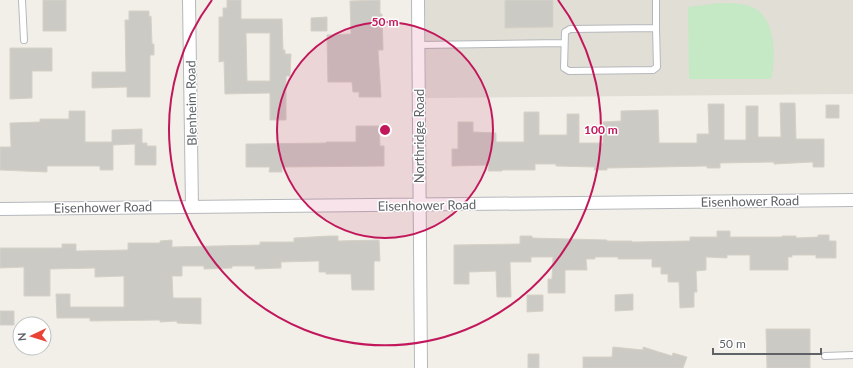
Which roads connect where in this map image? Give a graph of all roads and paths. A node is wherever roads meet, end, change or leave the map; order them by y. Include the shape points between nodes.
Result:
1 (22, 0) edge
2 (189, 0) edge
3 (418, 0) edge
4 (656, 0) edge
5 (656, 28) junction
6 (24, 40) dead end
7 (564, 43) junction
8 (418, 45) junction
9 (853, 200) edge
10 (420, 205) junction
11 (192, 207) junction
12 (0, 209) edge
13 (853, 355) edge
14 (826, 356) dead end
15 (421, 368) edge

1 - 6 lane
2 - 11 street, Blenheim Road
3 - 8 street, Northridge Road
4 - 5 lane
5 - 7 lane via 570,29 565,32
5 - 7 lane via 657,67 653,70 569,71 564,68
7 - 8 lane
8 - 10 street, Northridge Road
9 - 10 street, Eisenhower Road
10 - 11 street, Eisenhower Road
10 - 15 street, Northridge Road
11 - 12 street, Eisenhower Road
13 - 14 lane

